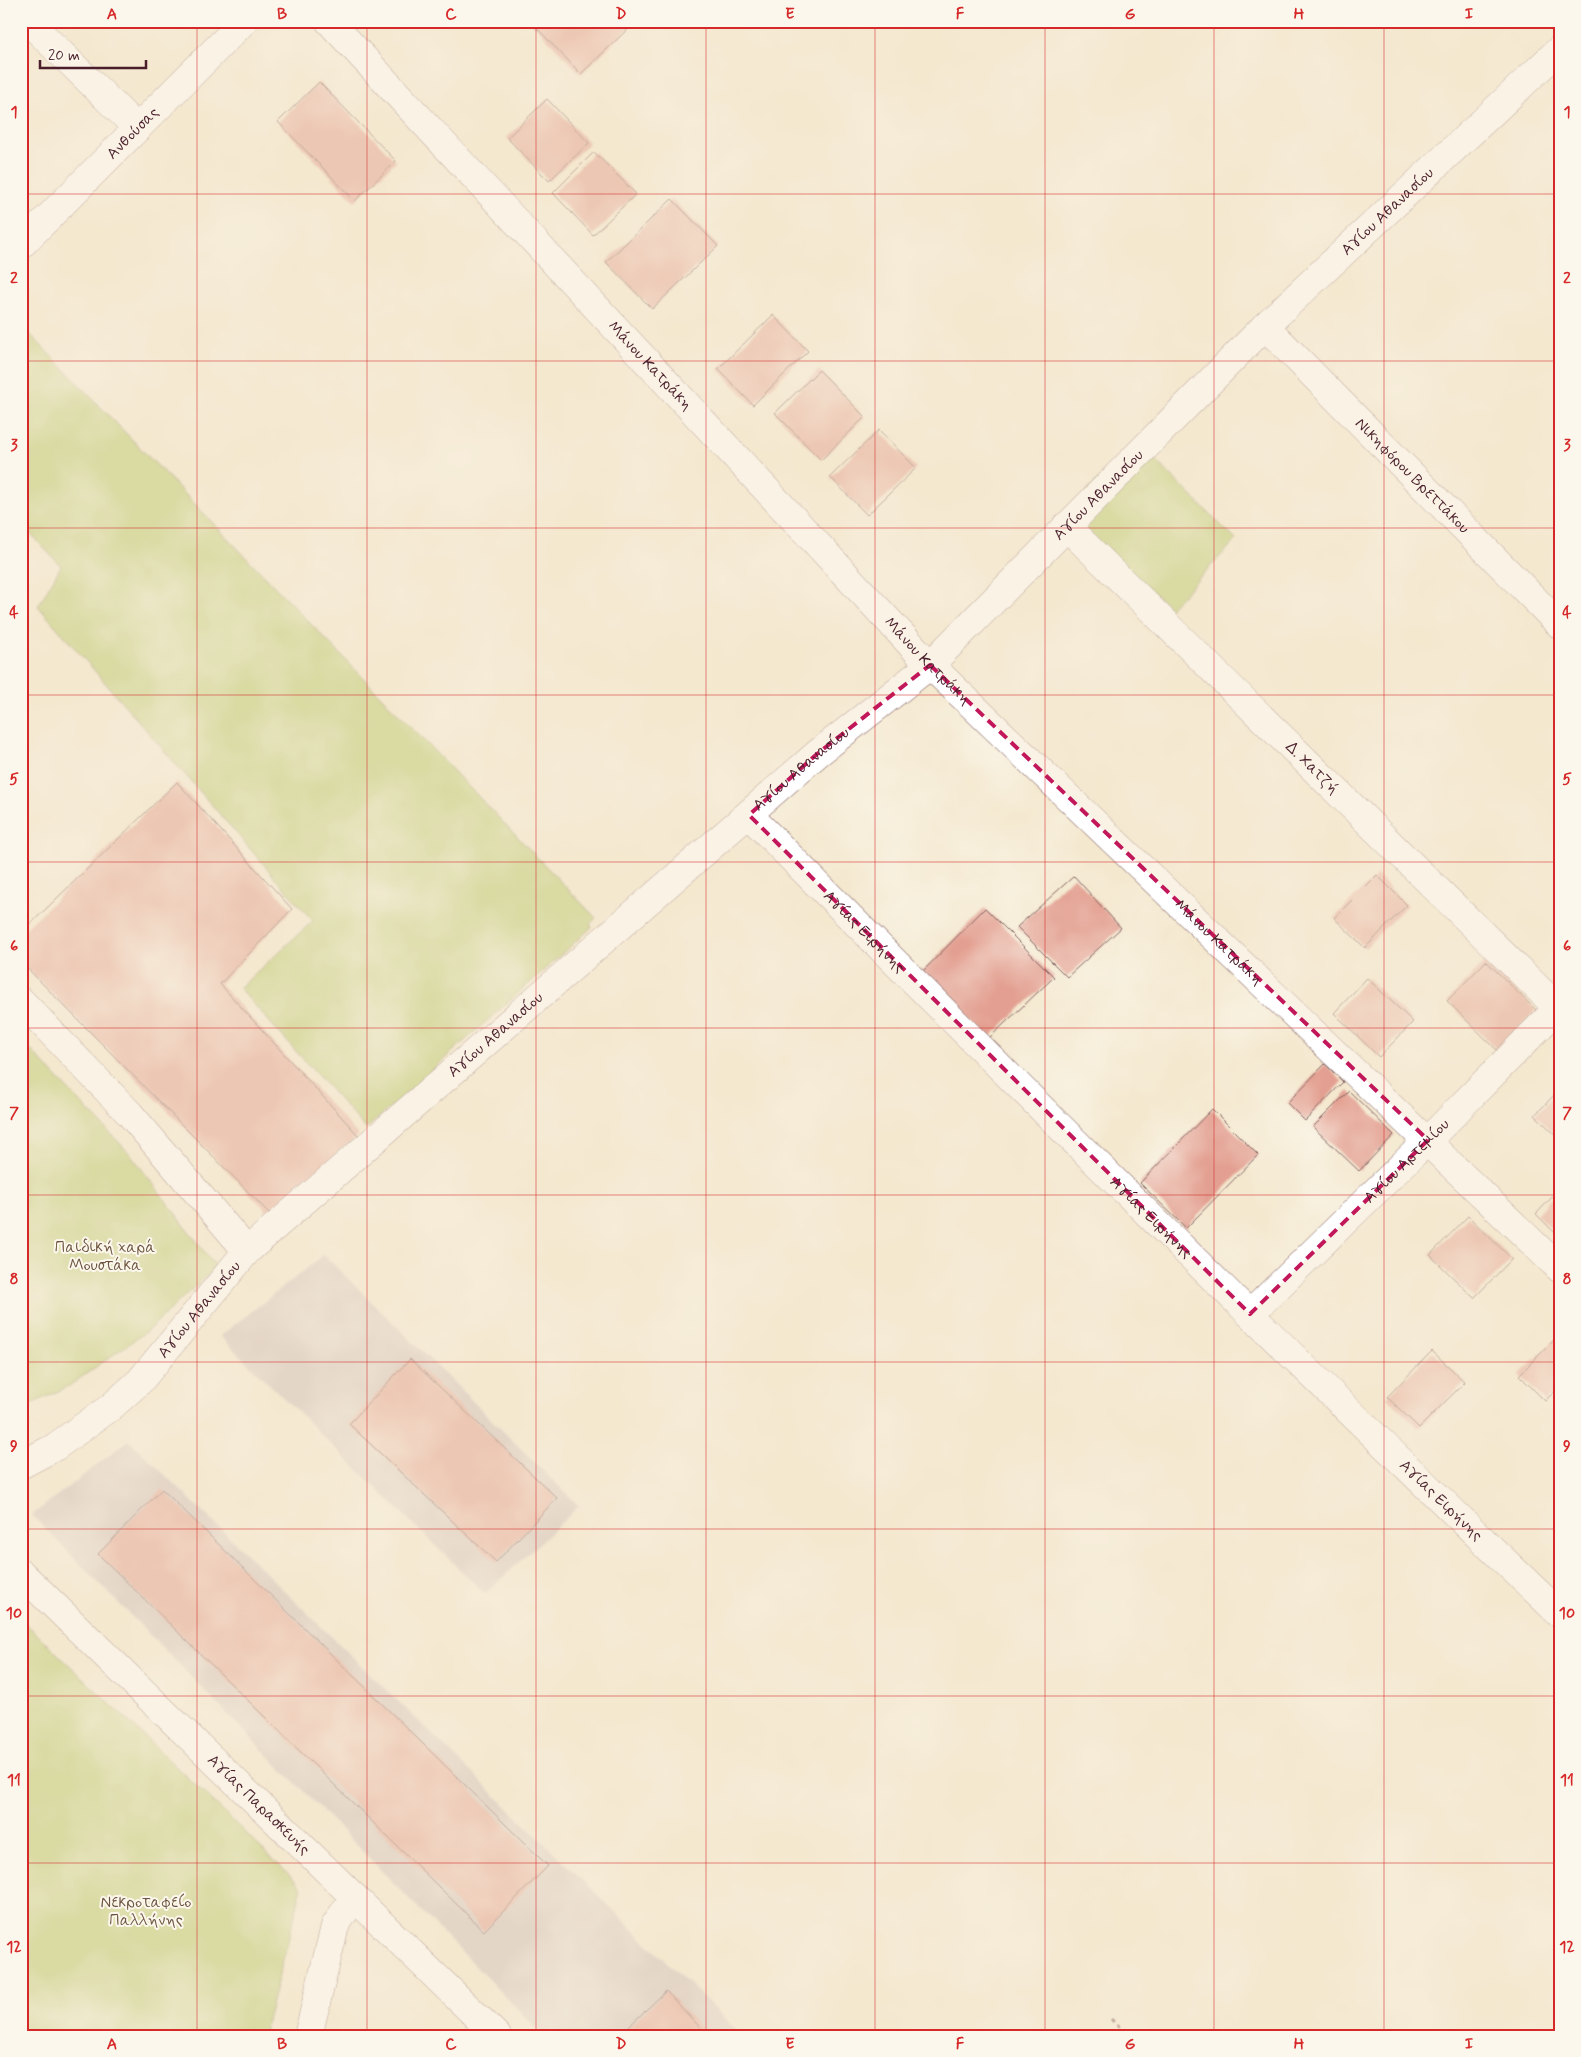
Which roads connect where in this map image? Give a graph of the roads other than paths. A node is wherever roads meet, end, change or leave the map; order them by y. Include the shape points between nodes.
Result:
1 (28, 21) edge
2 (244, 21) edge
3 (329, 21) edge
4 (1560, 49) edge
5 (137, 128) junction
6 (21, 245) edge
7 (1265, 326) junction
8 (1066, 526) junction
9 (1560, 625) edge
10 (930, 665) junction
11 (749, 815) junction
12 (21, 1001) edge
13 (1559, 1008) edge
14 (1428, 1140) junction
15 (247, 1252) junction
16 (1560, 1269) edge
17 (1250, 1314) junction
18 (21, 1464) edge
19 (21, 1573) edge
20 (1560, 1614) edge
21 (354, 1897) junction
22 (308, 2036) edge
23 (497, 2036) edge

1 - 5 street
2 - 5 street, Ανθούσας
3 - 10 street, Μάνου Κατράκη
4 - 7 street, Αγίου Αθανασίου
5 - 6 street, Ανθούσας
7 - 8 street, Αγίου Αθανασίου
7 - 9 street, Νικηφόρου Βρεττάκου
8 - 10 street, Αγίου Αθανασίου
8 - 13 street, Δ. Χατζή
10 - 11 street, Αγίου Αθανασίου via 817,754
10 - 14 street, Μάνου Κατράκη
11 - 15 street, Αγίου Αθανασίου
11 - 17 street, Αγίας Ειρήνης
12 - 15 street via 130,1114
13 - 14 street, Αγίου Αρτεμίου
14 - 16 street, Μάνου Κατράκη
14 - 17 street, Αγίου Αρτεμίου
15 - 18 street, Αγίου Αθανασίου via 140,1381 85,1426 43,1454
17 - 20 street, Αγίας Ειρήνης
19 - 21 street, Αγίας Παρασκευής
21 - 22 street via 336,1926
21 - 23 street, Αγίας Παρασκευής

